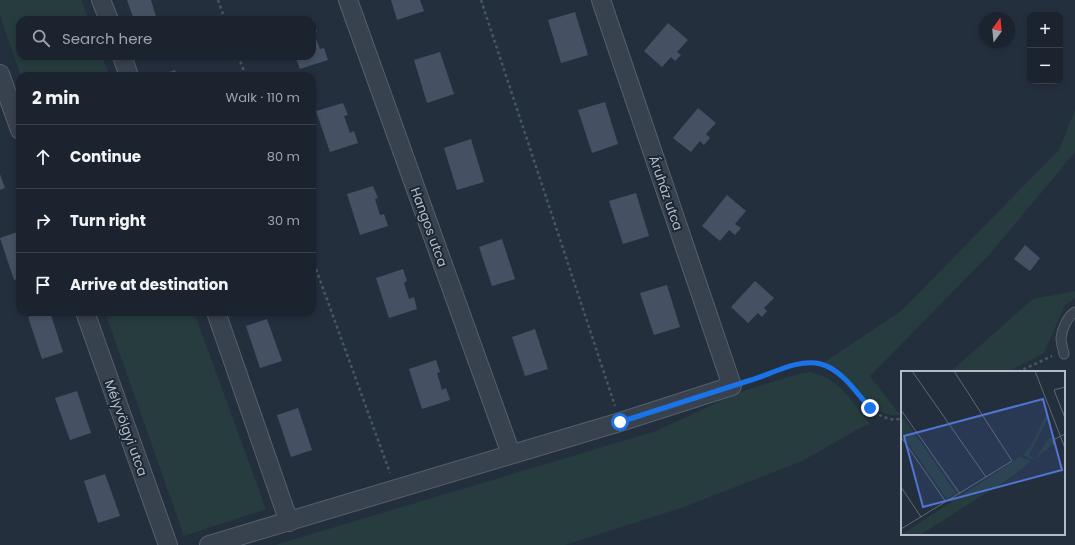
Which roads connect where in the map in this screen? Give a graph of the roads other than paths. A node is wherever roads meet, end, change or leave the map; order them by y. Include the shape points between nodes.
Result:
1 (101, 0) edge
2 (348, 0) edge
3 (601, 0) edge
4 (107, 16) edge
5 (123, 60) edge
6 (128, 72) edge
7 (0, 74) edge
8 (16, 119) edge
9 (1075, 312) edge
10 (86, 316) edge
11 (217, 316) edge
12 (1064, 354) road end
13 (511, 454) junction
14 (289, 522) junction
15 (168, 545) edge
16 (209, 545) edge

1 - 4 street
2 - 13 street, Hangos utca
3 - 13 street, Áruház utca via 732,386
5 - 6 street
7 - 8 street
9 - 12 lane via 1064,326 1061,338
10 - 15 street, Mélyvölgyi utca
11 - 14 street
13 - 14 street
14 - 16 street

